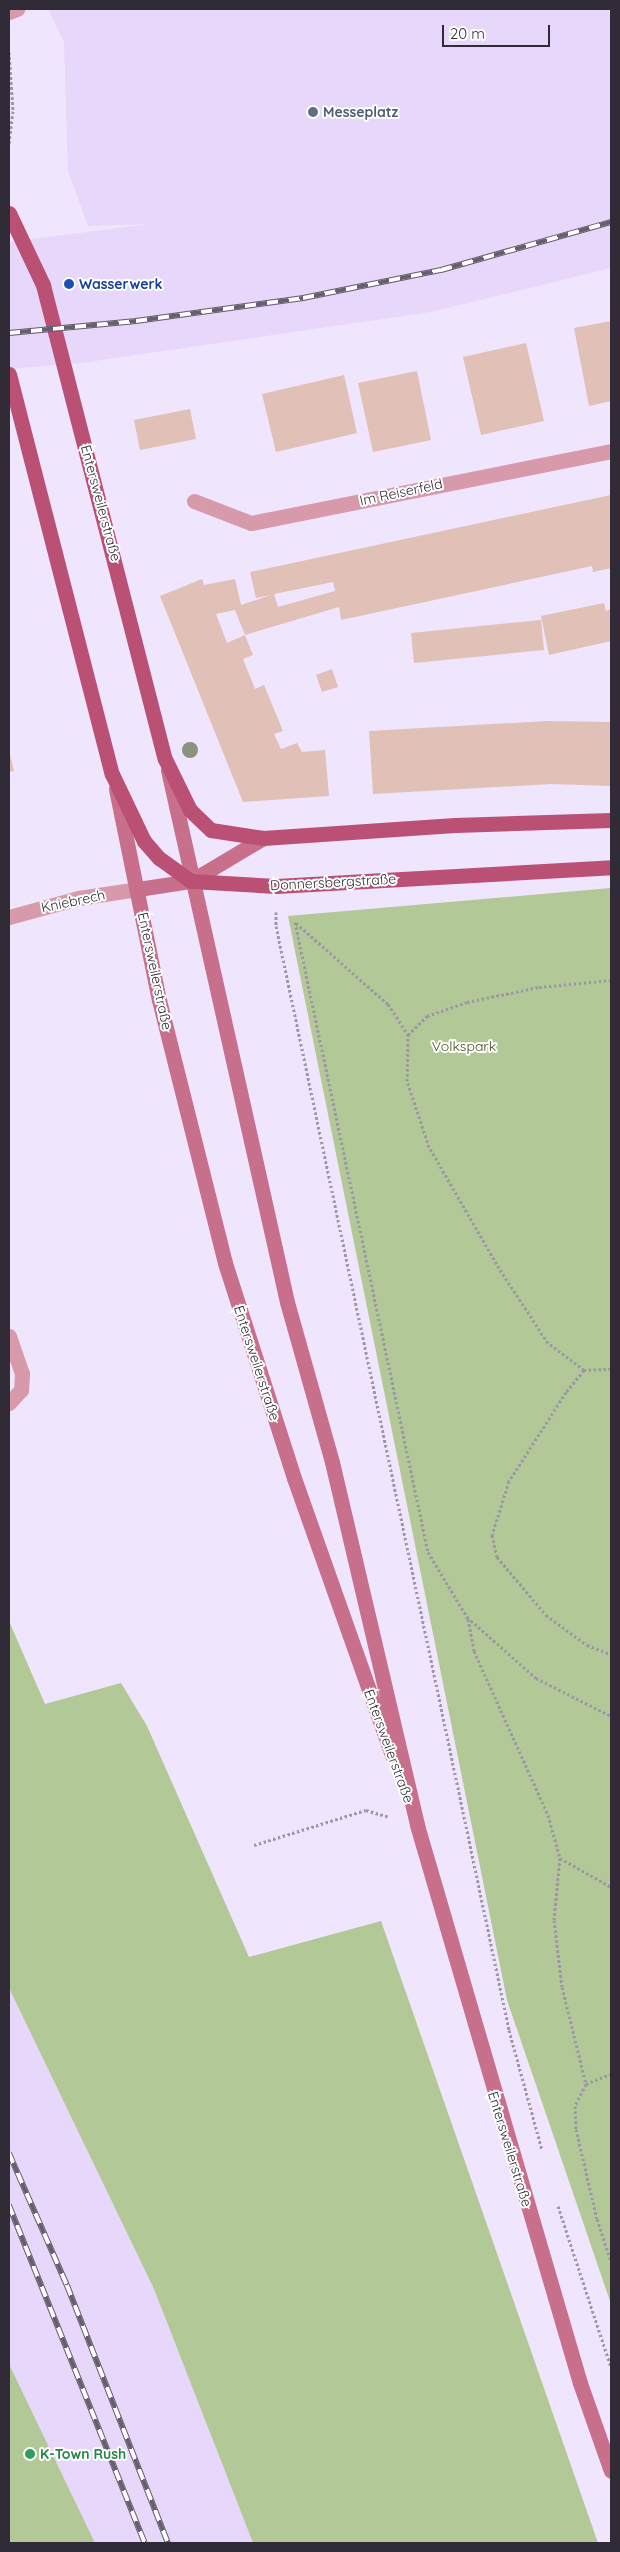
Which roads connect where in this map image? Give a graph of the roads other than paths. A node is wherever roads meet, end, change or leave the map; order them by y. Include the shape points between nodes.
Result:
1 (17, 9) edge
2 (9, 12) edge
3 (9, 213) edge
4 (9, 374) edge
5 (611, 451) edge
6 (194, 501) dead end
7 (165, 759) junction
8 (112, 774) junction
9 (611, 820) edge
10 (263, 838) junction
11 (611, 867) edge
12 (191, 881) junction
13 (138, 889) junction
14 (9, 917) edge
15 (9, 1336) edge
16 (9, 1403) edge
17 (417, 1825) junction
18 (611, 2470) edge

1 - 2 street
3 - 7 main road, Entersweilerstraße via 29,250 49,304
4 - 8 main road
5 - 6 street, Im Reiserfeld via 251,523
7 - 10 main road via 190,810 211,830
7 - 12 main road, Entersweilerstraße
8 - 12 main road via 144,841 159,858
8 - 13 main road, Entersweilerstraße
9 - 10 main road via 455,825
10 - 12 main road
11 - 12 main road, Donnersbergstraße via 276,886
12 - 13 main road
12 - 17 main road, Entersweilerstraße via 287,1302 332,1462
13 - 14 street, Kniebrech via 79,898
13 - 17 main road, Entersweilerstraße via 159,1000 225,1263 294,1478
15 - 16 street via 22,1373 21,1390
17 - 18 main road, Entersweilerstraße via 577,2373

